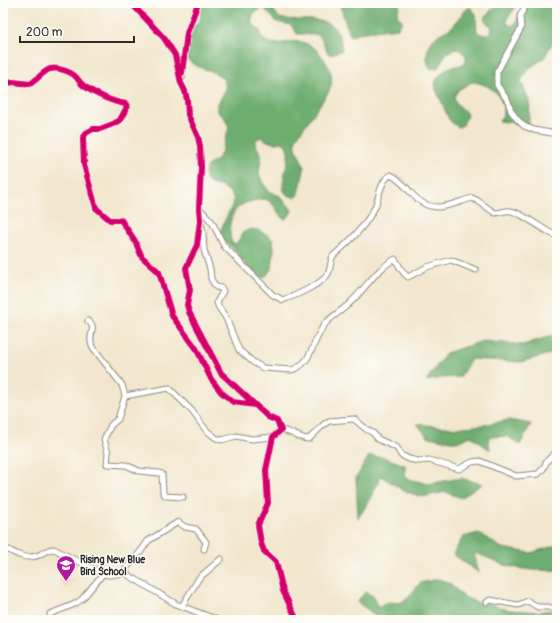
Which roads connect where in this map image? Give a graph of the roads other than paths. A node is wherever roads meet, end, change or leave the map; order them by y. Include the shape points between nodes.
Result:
1 (131, 3) edge
2 (198, 3) edge
3 (527, 3) edge
4 (181, 83) junction
5 (3, 84) edge
6 (557, 134) edge
7 (199, 208) junction
8 (200, 221) junction
9 (557, 236) edge
10 (476, 270) dead end
11 (88, 320) dead end
12 (125, 396) junction
13 (255, 405) junction
14 (281, 430) junction
15 (273, 437) junction
16 (557, 450) edge
17 (183, 497) dead end
18 (3, 547) edge
19 (204, 549) dead end
20 (221, 559) dead end
21 (123, 572) junction
22 (104, 574) junction
23 (487, 602) dead end
24 (182, 606) junction
25 (557, 610) edge
26 (50, 614) dead end
27 (218, 620) edge
28 (299, 620) edge

1 - 4 street via 164,38 175,55
2 - 4 street via 187,33
3 - 6 street via 520,16 521,28 497,72 497,85 508,101 511,111 524,126
4 - 7 street via 186,91 188,115 200,146
5 - 13 street via 30,84 50,69 57,69 74,75 83,85 100,95 126,104 120,120 93,129 83,138 84,165 96,208 110,220 120,220 135,241 142,257 159,272 172,316 196,348 211,379 221,392 234,402
7 - 8 street
7 - 9 street via 212,222 224,246 273,295 283,300 325,278 329,272 331,259 362,229 375,207 386,178 391,175 415,198 434,208 472,198 495,213 518,213
8 - 10 street via 212,280 216,288 222,288 223,291 217,302 218,306 226,318 239,350 264,368 296,369 307,359 324,325 356,298 386,264 395,259 402,273 408,277 427,267 451,260
8 - 13 street via 197,245 186,268 190,290 187,306 220,373
11 - 12 street via 93,328 90,340 92,346 122,385
12 - 15 street via 168,388 216,438 222,440 236,436 252,439
12 - 17 street via 118,419 111,425 104,439 108,454 107,464 126,465 139,471 162,474 163,493 166,496
13 - 14 street via 268,417 277,421
14 - 15 street
14 - 16 street via 309,439 323,425 354,419 373,432 378,439 397,448 409,459 429,460 459,469 480,461 516,476 538,474
15 - 28 street via 266,470 268,503 258,525 264,551 276,562 283,591
18 - 22 street via 27,557 54,549
19 - 21 street via 206,542 196,529 185,527 178,522 148,541
20 - 24 street via 199,578
21 - 22 street
21 - 24 street
22 - 26 street via 82,599
23 - 25 street via 490,600 518,605 528,601 538,607
24 - 27 street

